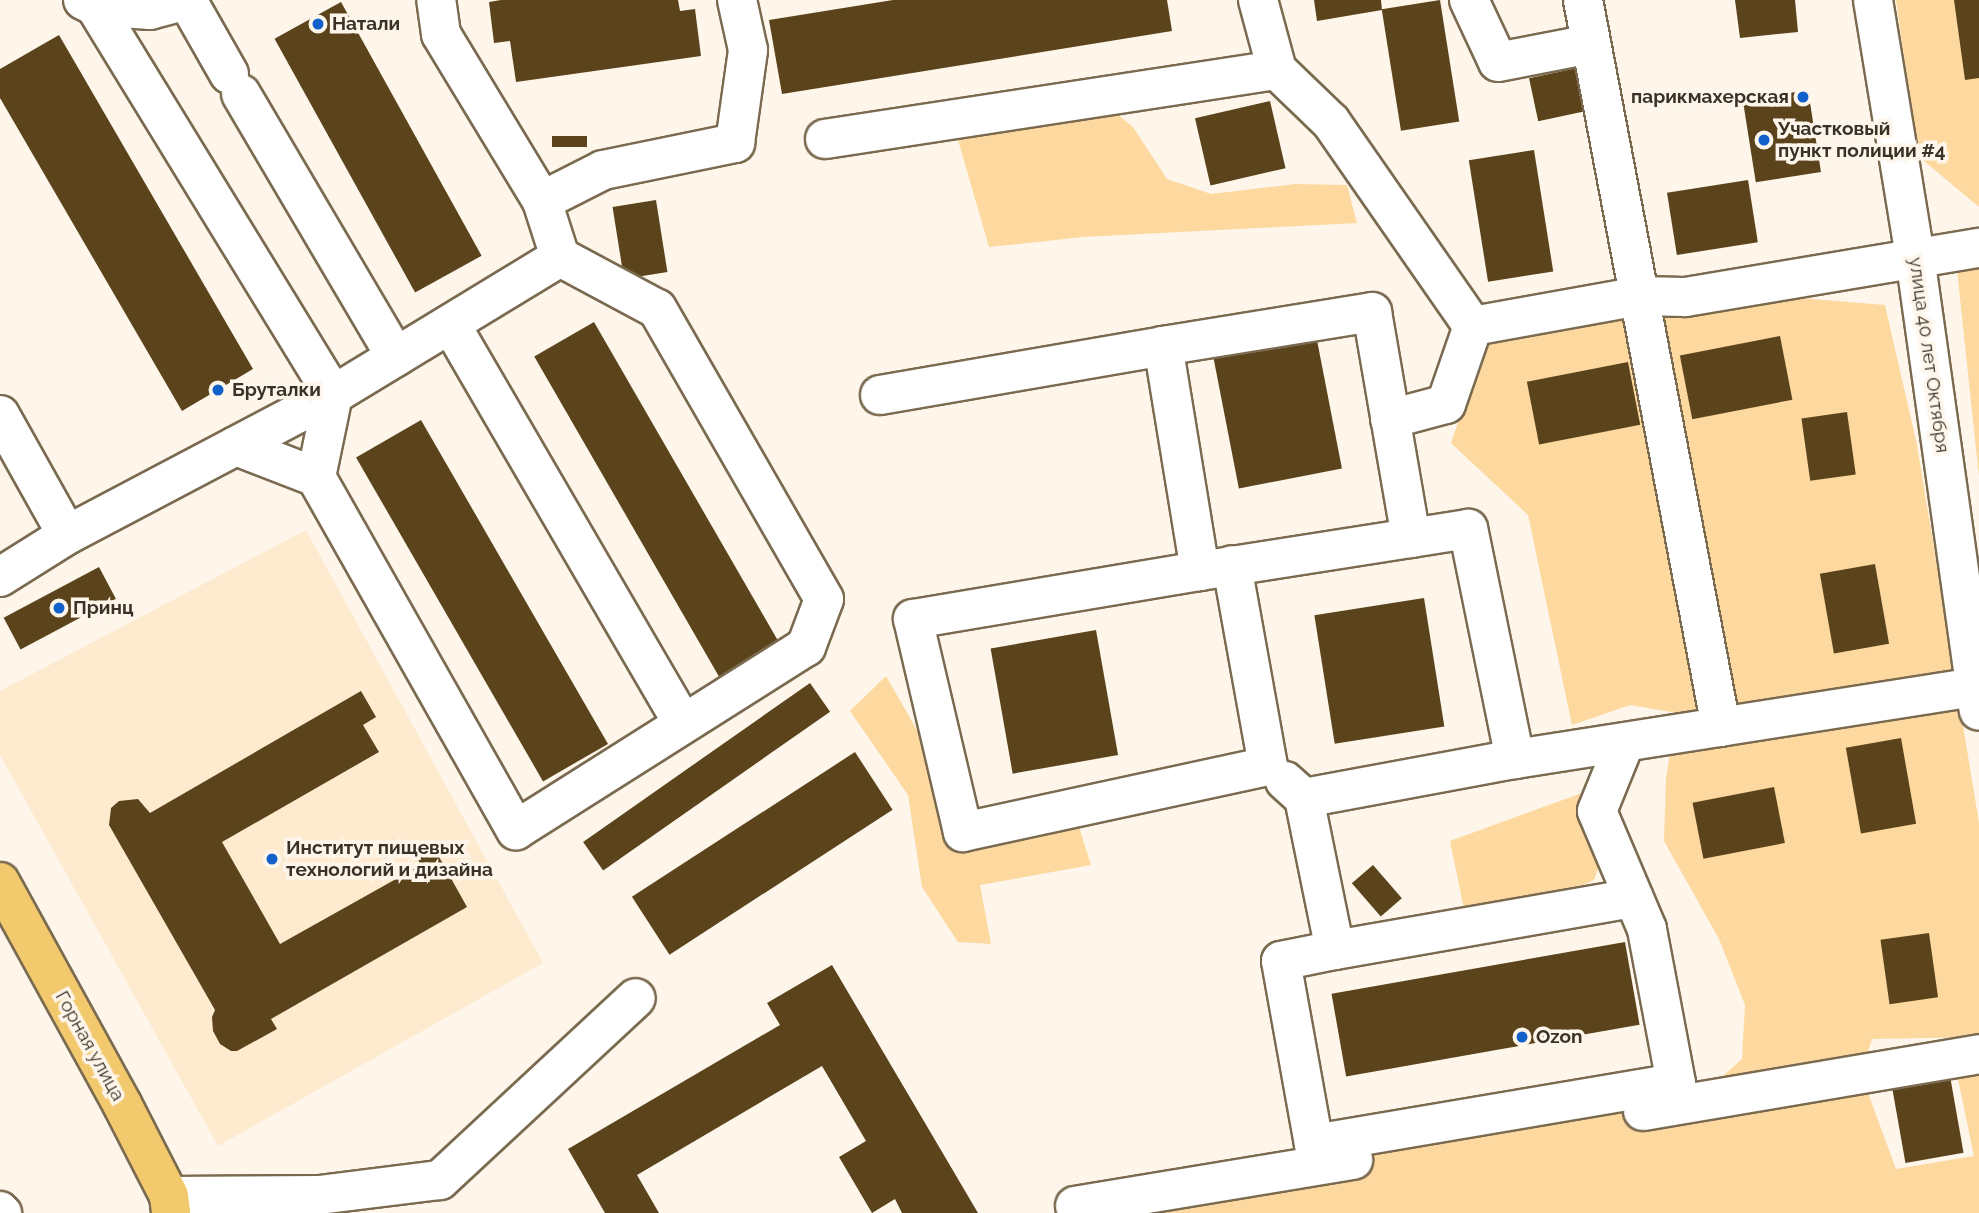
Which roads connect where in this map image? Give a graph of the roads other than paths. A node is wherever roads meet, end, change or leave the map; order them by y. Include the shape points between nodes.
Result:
1 (436, 0) edge
2 (737, 0) edge
3 (1258, 0) edge
4 (1469, 0) edge
5 (1583, 0) edge
6 (1873, 0) edge
7 (89, 3) edge
8 (1591, 44) junction
9 (1277, 70) junction
10 (825, 139) dead end
11 (542, 201) junction
12 (1979, 248) edge
13 (560, 257) junction
14 (1915, 257) junction
15 (1640, 296) junction
16 (451, 325) junction
17 (1473, 326) junction
18 (1163, 346) junction
19 (397, 357) junction
20 (333, 395) junction
21 (880, 395) dead end
22 (0, 415) edge
23 (1390, 419) junction
24 (236, 446) junction
25 (316, 477) junction
26 (67, 535) junction
27 (1411, 537) junction
28 (1216, 568) junction
29 (0, 577) edge
30 (1977, 699) edge
31 (682, 722) junction
32 (1721, 727) junction
33 (1625, 742) junction
34 (1515, 759) junction
35 (1268, 766) junction
36 (1304, 798) junction
37 (0, 882) edge
38 (1634, 898) junction
39 (1335, 950) junction
40 (636, 998) dead end
41 (1979, 1054) edge
42 (1314, 1144) junction
43 (319, 1204) edge
44 (170, 1205) edge

1 - 11 street via 441,34
2 - 11 street via 747,50 735,143 603,170
3 - 9 street
4 - 8 street via 1498,62
5 - 8 street
6 - 14 street, улица 40 лет Октября
7 - 19 street via 150,10 187,0
7 - 20 street
8 - 15 street
9 - 10 street
9 - 17 street via 1331,122
11 - 13 street
12 - 14 street
13 - 16 street
13 - 31 street via 657,309 824,599 806,647
14 - 15 street via 1685,297
14 - 30 street, улица 40 лет Октября
15 - 17 street
15 - 32 street
16 - 19 street
16 - 31 street
17 - 23 street via 1446,404
18 - 21 street
18 - 23 street via 1372,312
18 - 28 street
19 - 20 street
20 - 24 street
20 - 25 street
22 - 26 street
23 - 27 street
24 - 25 street
24 - 26 street
25 - 31 street via 516,830
26 - 29 street
27 - 28 street
27 - 34 street via 1468,529
28 - 35 street
28 - 35 street via 914,619 963,832
30 - 32 street
32 - 33 street
33 - 34 street
33 - 38 street via 1597,811
34 - 36 street
35 - 36 street
36 - 39 street
37 - 44 main road, Горная улица
38 - 39 street
38 - 42 street via 1647,929 1676,1083
39 - 42 street via 1281,961
40 - 43 street via 440,1180
41 - 42 street via 1071,1198
43 - 44 street

